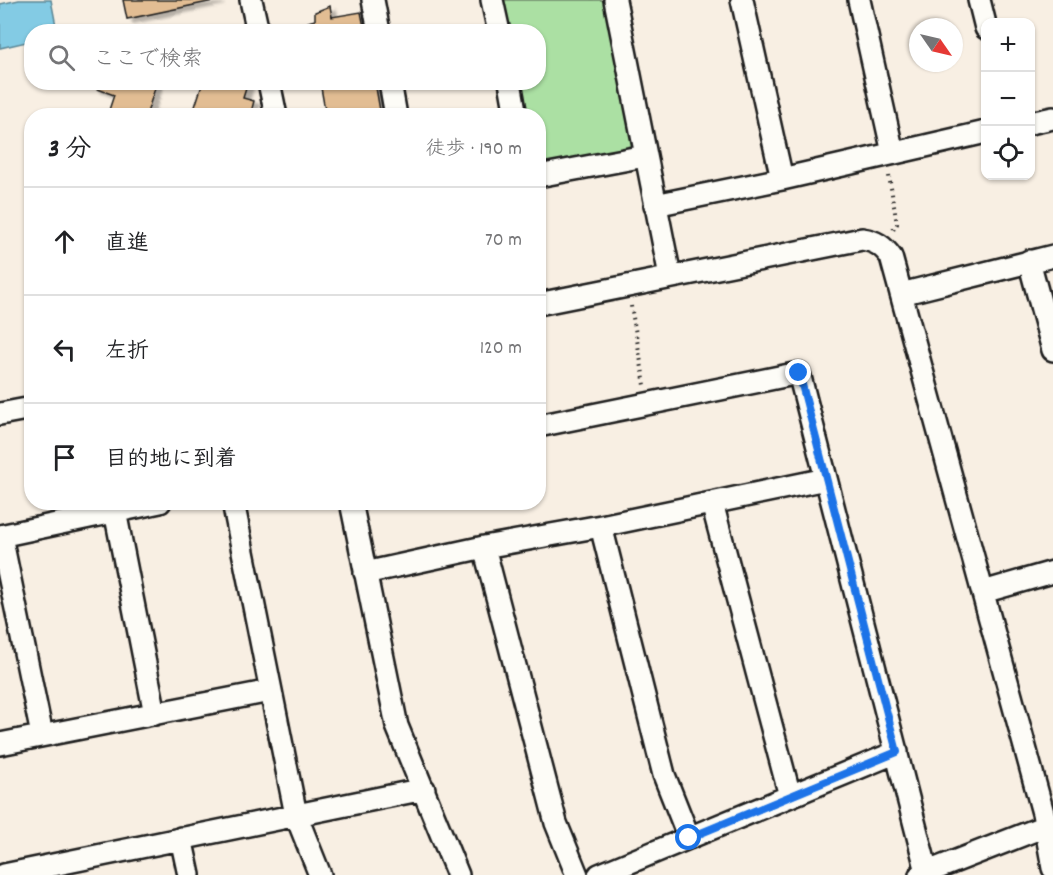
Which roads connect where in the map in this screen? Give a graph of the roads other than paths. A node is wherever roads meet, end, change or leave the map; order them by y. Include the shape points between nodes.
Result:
1 (252, 0) edge
2 (373, 0) edge
3 (492, 0) edge
4 (615, 0) edge
5 (742, 0) edge
6 (859, 0) edge
7 (979, 0) edge
8 (984, 18) edge
9 (256, 24) edge
10 (378, 24) edge
11 (497, 24) edge
12 (271, 90) edge
13 (391, 90) edge
14 (511, 90) edge
15 (274, 108) edge
16 (395, 108) edge
17 (515, 108) edge
18 (1053, 118) edge
19 (1035, 122) edge
20 (981, 133) edge
21 (889, 154) junction
22 (645, 156) junction
23 (546, 175) edge
24 (782, 179) junction
25 (655, 205) junction
26 (1053, 256) edge
27 (1029, 261) junction
28 (670, 276) junction
29 (901, 294) junction
30 (546, 302) edge
31 (1053, 350) edge
32 (24, 410) edge
33 (0, 414) edge
34 (546, 424) edge
35 (826, 479) junction
36 (712, 503) junction
37 (120, 510) edge
38 (235, 510) edge
39 (353, 510) edge
40 (75, 511) edge
41 (115, 511) junction
42 (601, 526) junction
43 (1, 536) edge
44 (484, 547) junction
45 (1053, 572) edge
46 (365, 573) junction
47 (983, 592) junction
48 (270, 691) junction
49 (155, 714) junction
50 (42, 735) junction
51 (0, 744) edge
52 (897, 752) junction
53 (424, 789) junction
54 (790, 796) junction
55 (296, 815) junction
56 (1048, 825) edge
57 (181, 838) junction
58 (689, 838) junction
59 (1052, 854) edge
60 (68, 869) edge
61 (924, 873) edge
62 (4, 875) edge
63 (189, 875) edge
64 (320, 875) edge
65 (458, 875) edge
66 (577, 875) edge
67 (599, 875) edge

1 - 9 street
2 - 10 street
3 - 11 street
4 - 22 street
5 - 24 street
6 - 21 street
7 - 8 street
12 - 15 street
13 - 16 street
14 - 17 street
18 - 19 street
20 - 21 street
21 - 24 street
22 - 23 street
22 - 25 street
24 - 25 street
25 - 28 street
26 - 27 street
27 - 29 street
27 - 31 street
28 - 29 street via 862,238 883,247 891,257
28 - 30 street
29 - 47 street
32 - 33 street
34 - 35 street via 799,373
35 - 36 street
35 - 52 street
36 - 42 street
36 - 54 street
37 - 41 street
38 - 48 street
39 - 46 street
40 - 41 street
40 - 43 street
41 - 49 street
42 - 44 street
42 - 58 street via 664,774
43 - 50 street
44 - 46 street
44 - 66 street via 556,823
45 - 47 street
46 - 53 street via 397,726
47 - 56 street
48 - 49 street
48 - 55 street
49 - 50 street
50 - 51 street
52 - 54 street
52 - 61 street
53 - 55 street
53 - 65 street
54 - 58 street
55 - 57 street
55 - 64 street
56 - 59 street
56 - 61 street
57 - 60 street
57 - 63 street
58 - 67 street
60 - 62 street

